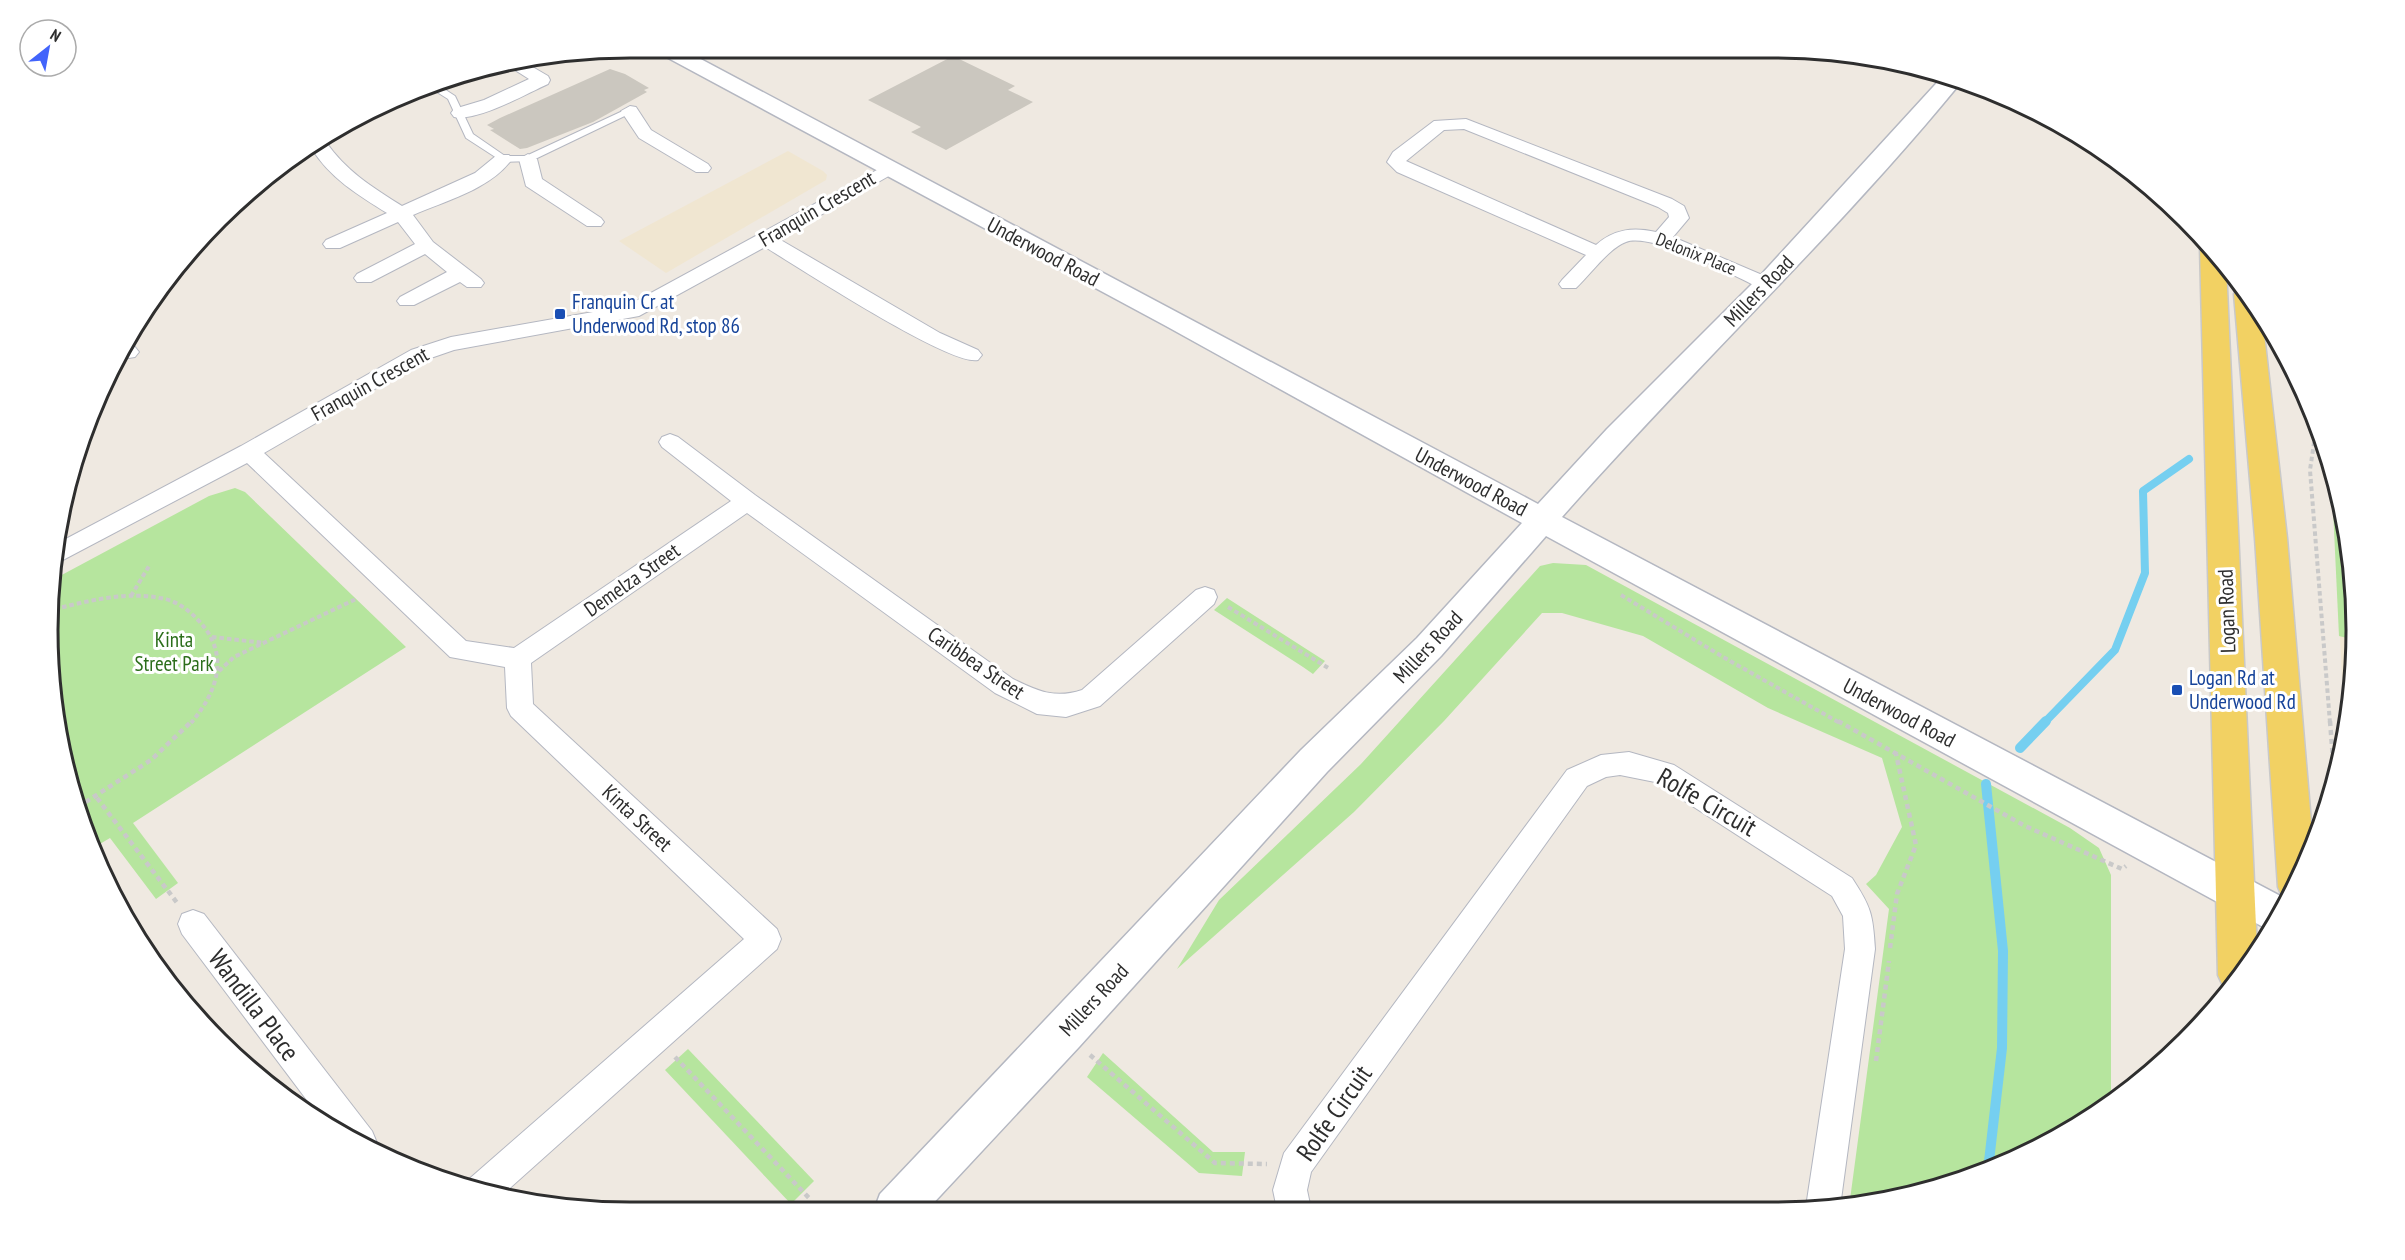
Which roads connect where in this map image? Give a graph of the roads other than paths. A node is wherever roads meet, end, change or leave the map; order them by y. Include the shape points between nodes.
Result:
1 (683, 58) edge
2 (523, 68) edge
3 (1947, 85) edge
4 (441, 91) edge
5 (630, 111) joint
6 (460, 113) junction
7 (322, 149) edge
8 (503, 159) junction
9 (528, 159) junction
10 (702, 168) dead end
11 (888, 169) junction
12 (402, 214) junction
13 (594, 222) dead end
14 (765, 239) junction
15 (1661, 239) junction
16 (333, 244) dead end
17 (426, 246) junction
18 (1600, 254) junction
19 (2214, 264) edge
20 (364, 278) dead end
21 (1569, 284) dead end
22 (1767, 284) junction
23 (407, 301) dead end
24 (2249, 310) edge
25 (971, 355) dead end
26 (670, 442) dead end
27 (249, 452) junction
28 (747, 501) junction
29 (1542, 520) junction
30 (64, 551) edge
31 (1205, 597) road end
32 (518, 659) junction
33 (2295, 866) edge
34 (2235, 892) junction
35 (2272, 912) edge
36 (193, 924) road end
37 (2238, 965) edge
38 (348, 1127) edge
39 (489, 1184) edge
40 (1824, 1199) edge
41 (904, 1202) edge
42 (1293, 1202) edge

1 - 11 main road, Underwood Road
2 - 6 street via 543,80
3 - 22 main road, Millers Road
4 - 6 lane via 452,98
5 - 9 lane
5 - 10 street via 645,134
6 - 8 lane via 469,135
7 - 12 street via 351,182
8 - 9 lane
8 - 12 street via 482,177
9 - 13 street via 533,182
11 - 14 street, Franquin Crescent
11 - 29 main road, Underwood Road
12 - 16 street
12 - 17 street
14 - 25 street via 933,338
14 - 27 street, Franquin Crescent via 632,311 451,344 418,355
15 - 18 street, Delonix Place via 1637,234 1620,237
15 - 18 street via 1679,218 1677,210 1466,124 1440,125 1396,162 1402,168
15 - 22 street, Delonix Place
17 - 20 street
17 - 23 street via 467,279
18 - 21 street, Delonix Place
19 - 34 main road, Logan Road
22 - 29 main road, Millers Road via 1617,436
24 - 33 main road via 2271,538
26 - 28 street, Caribbea Street
27 - 30 street, Franquin Crescent
27 - 32 street via 459,650
28 - 31 street, Caribbea Street via 1004,686 1037,703 1066,706 1091,698
28 - 32 street, Demelza Street
29 - 34 main road, Underwood Road
29 - 41 main road, Millers Road via 1429,647 1314,761
32 - 39 street, Kinta Street via 520,708 766,939
34 - 35 main road, Underwood Road
34 - 37 main road, Logan Road
36 - 38 street, Wandilla Place
40 - 42 street, Rolfe Circuit via 1860,949 1858,913 1842,887 1816,868 1665,773 1637,764 1604,763 1577,778 1296,1165 1290,1190

